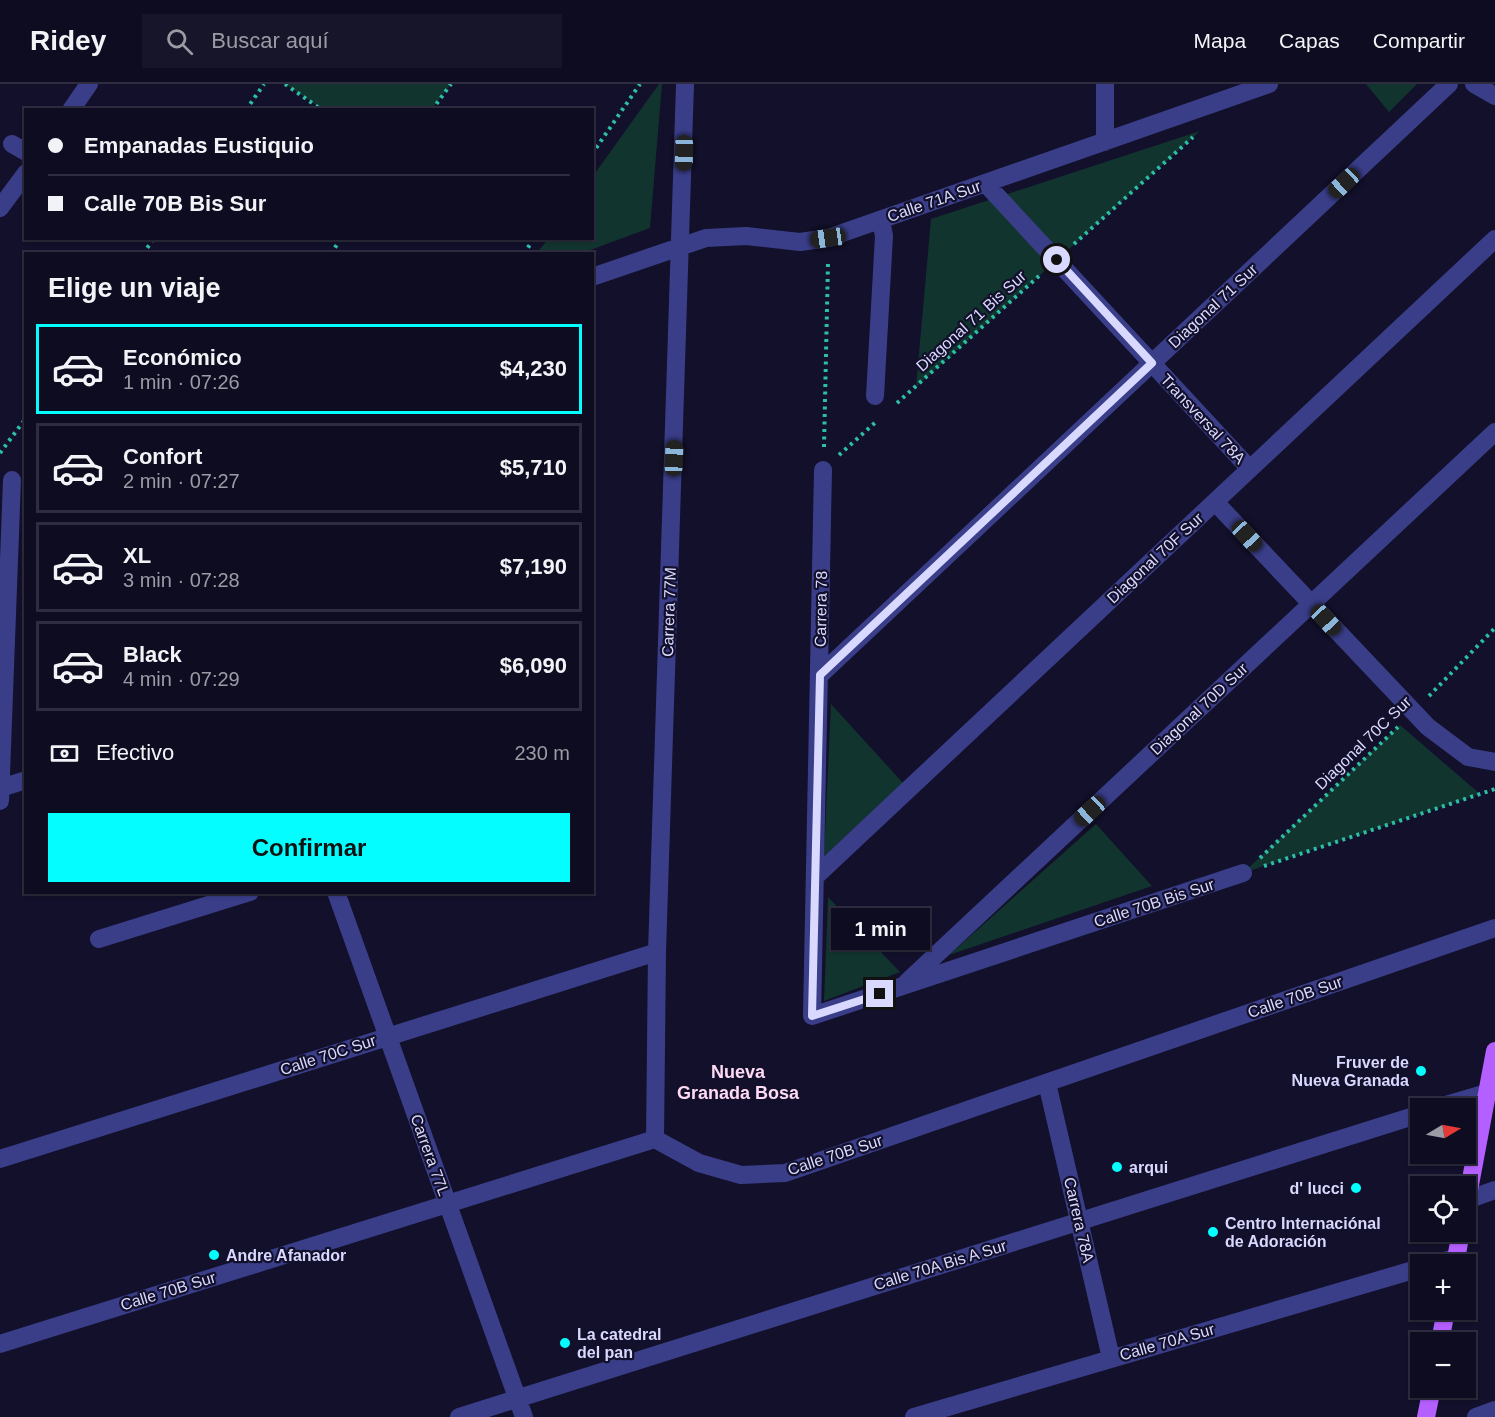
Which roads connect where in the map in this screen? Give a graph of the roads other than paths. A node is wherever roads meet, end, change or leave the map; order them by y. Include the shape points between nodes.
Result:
1 (89, 84) edge
2 (685, 84) edge
3 (1105, 84) edge
4 (1269, 84) edge
5 (1449, 84) edge
6 (1474, 84) edge
7 (1495, 96) edge
8 (72, 108) edge
9 (1105, 142) junction
10 (24, 176) edge
11 (986, 183) junction
12 (0, 208) edge
13 (881, 219) junction
14 (1495, 239) edge
15 (681, 246) junction
16 (594, 276) edge
17 (1152, 363) junction
18 (875, 396) dead end
19 (1495, 432) edge
20 (1250, 469) junction
21 (823, 470) road end
22 (12, 479) edge
23 (1215, 502) junction
24 (1311, 604) junction
25 (820, 675) junction
26 (2, 700) edge
27 (1495, 762) edge
28 (24, 781) edge
29 (0, 788) edge
30 (0, 801) edge
31 (1244, 873) road end
32 (815, 877) junction
33 (244, 894) edge
34 (337, 894) edge
35 (1495, 928) edge
36 (99, 939) dead end
37 (657, 952) junction
38 (903, 986) junction
39 (812, 1016) joint
40 (388, 1036) junction
41 (1495, 1051) edge
42 (1047, 1083) junction
43 (1487, 1093) junction
44 (1470, 1098) edge
45 (1410, 1117) edge
46 (655, 1139) junction
47 (0, 1159) edge
48 (1471, 1176) edge
49 (1495, 1190) edge
50 (1476, 1199) edge
51 (448, 1204) junction
52 (1079, 1222) junction
53 (1410, 1271) edge
54 (0, 1344) edge
55 (1111, 1358) junction
56 (1430, 1398) edge
57 (517, 1399) junction
58 (1495, 1410) edge
59 (459, 1417) edge
60 (524, 1417) edge
61 (914, 1417) edge
62 (1426, 1417) edge
63 (1476, 1417) edge

1 - 8 street
2 - 15 street, Carrera 77M
3 - 9 street
4 - 9 street, Calle 71A Sur
5 - 17 street, Diagonal 71 Sur
6 - 7 street
9 - 11 street, Calle 71A Sur
10 - 12 street
11 - 13 street, Calle 71A Sur
11 - 17 street, Transversal 78A
13 - 15 street, Calle 71A Sur via 828,238 800,242 746,236 706,238
13 - 18 street via 884,236
14 - 20 street, Diagonal 70F Sur
15 - 16 street, Calle 71A Sur
15 - 37 street, Carrera 77M
17 - 20 street, Transversal 78A
17 - 25 street, Diagonal 71 Sur
19 - 24 street, Diagonal 70D Sur
20 - 23 street, Diagonal 70F Sur
21 - 25 street, Carrera 78
22 - 26 street
23 - 24 street
23 - 32 street, Diagonal 70F Sur
24 - 27 street via 1428,727 1468,757
24 - 38 street, Diagonal 70D Sur
25 - 32 street, Carrera 78
26 - 29 street
28 - 29 street
29 - 30 street
31 - 38 street, Calle 70B Bis Sur
32 - 39 street, Carrera 78
33 - 36 street
34 - 40 street, Carrera 77L
35 - 42 street, Calle 70B Sur
37 - 40 street, Calle 70C Sur
37 - 46 street, Carrera 77M
38 - 39 street, Calle 70B Bis Sur
40 - 47 street, Calle 70C Sur
40 - 51 street, Carrera 77L
41 - 43 main road
42 - 46 street, Calle 70B Sur via 785,1173 741,1175 699,1163
42 - 52 street, Carrera 78A
43 - 44 street
43 - 48 main road
45 - 52 street, Calle 70A Bis A Sur
46 - 51 street, Calle 70B Sur
49 - 50 street
51 - 54 street, Calle 70B Sur
51 - 57 street, Carrera 77L
52 - 55 street, Carrera 78A
52 - 57 street, Calle 70A Bis A Sur
53 - 55 street, Calle 70A Sur
55 - 61 street, Calle 70A Sur
56 - 62 main road
57 - 59 street, Calle 70A Bis A Sur
57 - 60 street, Carrera 77L
58 - 63 street

